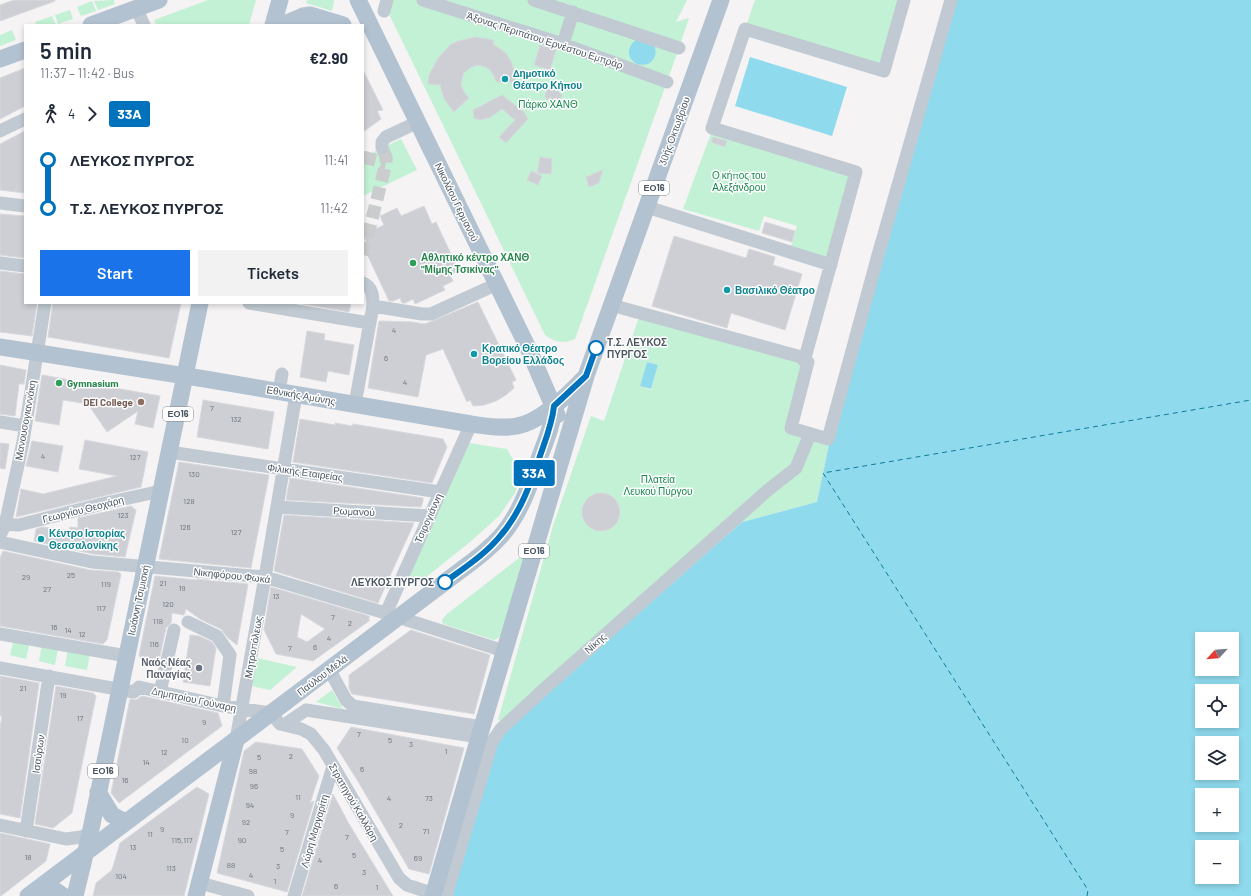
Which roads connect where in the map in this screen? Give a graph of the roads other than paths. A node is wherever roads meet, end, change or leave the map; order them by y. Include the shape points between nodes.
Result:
1 (159, 0) edge
2 (280, 0) edge
3 (358, 0) edge
4 (423, 0) edge
5 (534, 0) edge
6 (721, 0) edge
7 (904, 0) edge
8 (951, 0) edge
9 (136, 8) junction
10 (573, 12) junction
11 (94, 24) edge
12 (144, 24) edge
13 (273, 24) edge
14 (284, 24) edge
15 (340, 24) edge
16 (364, 33) edge
17 (379, 42) junction
18 (563, 44) junction
19 (679, 48) dead end
20 (24, 50) edge
21 (0, 59) edge
22 (667, 82) dead end
23 (24, 119) edge
24 (418, 122) junction
25 (0, 131) edge
26 (382, 148) tunnel mouth
27 (0, 203) edge
28 (24, 206) edge
29 (647, 207) junction
30 (0, 263) edge
31 (831, 265) junction
32 (24, 266) edge
33 (364, 284) edge
34 (497, 284) junction
35 (45, 304) edge
36 (200, 304) edge
37 (248, 304) edge
38 (611, 305) junction
39 (373, 306) junction
40 (369, 323) junction
41 (0, 346) edge
42 (37, 352) junction
43 (805, 358) junction
44 (282, 374) dead end
45 (186, 376) junction
46 (586, 376) junction
47 (287, 393) junction
48 (355, 404) junction
49 (554, 406) junction
50 (0, 422) edge
51 (471, 424) junction
52 (25, 426) junction
53 (810, 434) junction
54 (169, 452) junction
55 (563, 454) junction
56 (284, 470) junction
57 (161, 492) junction
58 (440, 492) junction
59 (277, 507) junction
60 (430, 516) junction
61 (2, 528) edge
62 (0, 542) edge
63 (145, 567) junction
64 (265, 577) junction
65 (393, 615) junction
66 (188, 622) dead end
67 (174, 630) dead end
68 (0, 634) edge
69 (504, 651) junction
70 (127, 656) junction
71 (0, 668) edge
72 (329, 669) junction
73 (49, 676) junction
74 (120, 689) junction
75 (160, 692) junction
76 (223, 706) junction
77 (242, 710) junction
78 (272, 713) junction
79 (284, 725) junction
80 (480, 732) junction
81 (236, 740) junction
82 (333, 766) junction
83 (98, 792) junction
84 (126, 822) junction
85 (0, 826) edge
86 (26, 831) junction
87 (90, 834) junction
88 (86, 852) junction
89 (198, 889) edge
90 (33, 892) edge
91 (438, 895) edge
92 (64, 896) edge
93 (75, 896) edge
94 (248, 896) edge
95 (294, 896) edge

1 - 9 main road
2 - 13 main road
3 - 17 main road, Νικολάου Γερμανού
4 - 18 street, Άξονας Περιπάτου Ερνέστου Εμπράρ
5 - 10 street
6 - 29 main road, 30ής Οκτωβρίου / ΕΟ16
7 - 31 street via 884,71 745,29 712,128 856,172
8 - 53 street via 828,439
9 - 11 main road
9 - 12 street
10 - 18 street
10 - 19 street
14 - 15 main road via 310,15
16 - 17 main road
17 - 24 main road, Νικολάου Γερμανού
18 - 22 street, Άξονας Περιπάτου Ερνέστου Εμπράρ
20 - 21 main road
23 - 25 street
24 - 26 street via 386,137 382,142
24 - 34 main road, Νικολάου Γερμανού
27 - 28 street
29 - 31 street
29 - 38 main road, 30ής Οκτωβρίου / ΕΟ16
30 - 32 street
31 - 43 street
33 - 39 street via 374,296
34 - 39 street via 431,314
34 - 49 main road, Νικολάου Γερμανού
35 - 42 street, Μανουσογιαννάκη
36 - 45 main road, Ιωάννη Τσιμισκή / ΕΟ16
37 - 40 street
38 - 43 street
38 - 46 main road, 30ής Οκτωβρίου / ΕΟ16
39 - 40 street
40 - 48 street
41 - 42 main road, Εθνικής Αμύνης
42 - 45 main road, Εθνικής Αμύνης
42 - 52 street, Μανουσογιαννάκη
43 - 53 street via 804,361 808,362 790,428
44 - 47 street, Μητροπόλεως
45 - 47 main road, Εθνικής Αμύνης
45 - 54 main road, Ιωάννη Τσιμισκή / ΕΟ16
46 - 49 main road, Εθνικής Αμύνης
46 - 55 main road, ΕΟ16
47 - 48 main road, Εθνικής Αμύνης
47 - 56 street, Μητροπόλεως
48 - 51 main road, Εθνικής Αμύνης
49 - 51 main road, Εθνικής Αμύνης via 532,421 517,426
49 - 55 main road, Νικολάου Γερμανού via 561,431
49 - 65 main road, Παύλου Μελά via 548,432 528,488 507,528 475,560
50 - 52 street
51 - 58 street, Τσιρογιάννη
52 - 61 street, Μανουσογιαννάκη
53 - 91 street, Νίκης via 796,468 768,490 501,729 492,742
54 - 56 street, Φιλικής Εταιρείας
54 - 57 main road, Ιωάννη Τσιμισκή / ΕΟ16
55 - 69 main road, ΕΟ16
56 - 58 street, Φιλικής Εταιρείας
56 - 59 street, Μητροπόλεως
57 - 61 street, Γεωργίου Θεοχάρη
57 - 63 main road, Ιωάννη Τσιμισκή / ΕΟ16
58 - 60 street, Τσιρογιάννη
59 - 60 street, Ρωμανού
59 - 64 street, Μητροπόλεως
60 - 65 street, Τσιρογιάννη
62 - 63 street, Νικηφόρου Φωκά via 92,562
63 - 64 street, Νικηφόρου Φωκά
63 - 70 main road, Ιωάννη Τσιμισκή / ΕΟ16
64 - 65 street, Νικηφόρου Φωκά
64 - 77 street, Μητροπόλεως
65 - 69 street, Νικηφόρου Φωκά
65 - 72 main road, Παύλου Μελά
66 - 76 street via 217,636 230,655
67 - 75 street
68 - 70 street
69 - 80 main road, ΕΟ16
70 - 74 main road, Ιωάννη Τσιμισκή / ΕΟ16
71 - 73 street, Δημητρίου Γούναρη
72 - 78 main road, Παύλου Μελά
72 - 80 street via 346,700 353,706
73 - 74 street, Δημητρίου Γούναρη
73 - 86 street, Ισαύρων
74 - 75 street, Δημητρίου Γούναρη via 134,692 139,687
74 - 83 main road, Ιωάννη Τσιμισκή / ΕΟ16
75 - 76 street, Δημητρίου Γούναρη
76 - 77 street, Δημητρίου Γούναρη
77 - 78 street, Δημητρίου Γούναρη
77 - 81 street, Μητροπόλεως
78 - 79 street via 280,724
78 - 81 main road, Παύλου Μελά
79 - 80 street via 306,710
79 - 82 street, Στρατηγού Καλλάρη via 311,734
80 - 91 main road, ΕΟ16
81 - 84 main road, Παύλου Μελά
81 - 89 main road, Μητροπόλεως
82 - 91 street, Στρατηγού Καλλάρη via 399,878 410,886
82 - 95 street, Λώρη Μαργαρίτη
83 - 84 main road via 112,815
83 - 87 main road, Ιωάννη Τσιμισκή / ΕΟ16
84 - 88 main road, Παύλου Μελά
85 - 86 street
86 - 87 street via 66,839
87 - 88 main road, Ιωάννη Τσιμισκή / ΕΟ16
88 - 90 main road, Παύλου Μελά
88 - 93 main road, Ιωάννη Τσιμισκή / ΕΟ16
89 - 94 street
90 - 92 main road via 56,891

